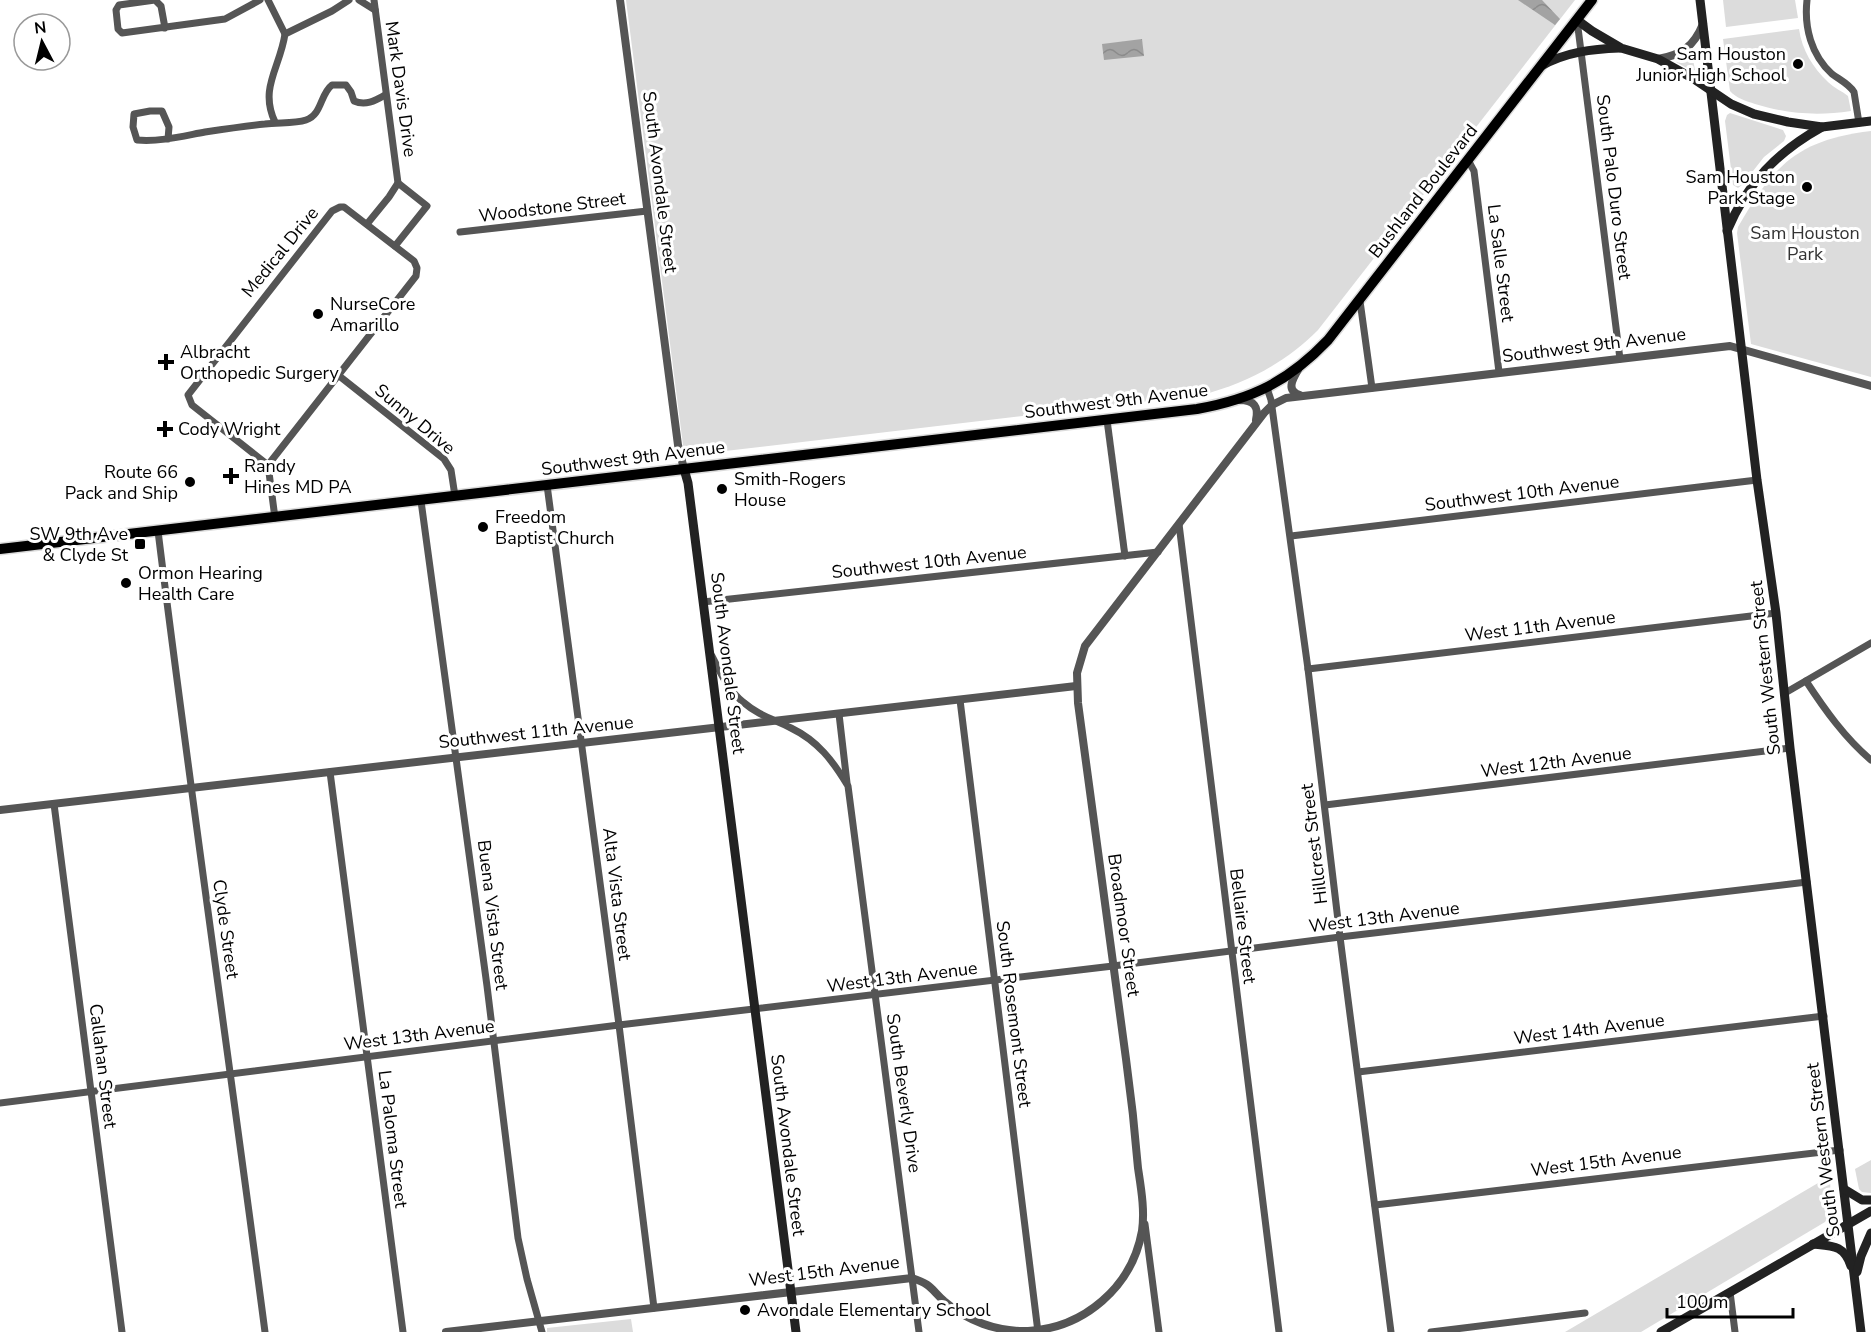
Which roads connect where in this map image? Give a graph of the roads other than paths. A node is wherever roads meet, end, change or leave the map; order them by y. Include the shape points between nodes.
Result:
1 (260, 0) edge
2 (268, 0) edge
3 (349, 0) edge
4 (359, 0) edge
5 (374, 0) edge
6 (620, 0) edge
7 (1592, 0) edge
8 (1700, 0) edge
9 (1807, 0) edge
10 (375, 10) junction
11 (1577, 20) junction
12 (1703, 23) junction
13 (165, 28) junction
14 (285, 34) junction
15 (1621, 48) junction
16 (1581, 51) junction
17 (1658, 59) junction
18 (1539, 67) junction
19 (1710, 90) junction
20 (386, 95) junction
21 (1871, 121) edge
22 (275, 122) junction
23 (1859, 123) junction
24 (1822, 127) junction
25 (168, 139) junction
26 (1468, 160) junction
27 (398, 183) junction
28 (647, 211) junction
29 (367, 224) junction
30 (1726, 231) junction
31 (460, 232) dead end
32 (395, 246) junction
33 (1360, 301) junction
34 (1741, 349) junction
35 (1620, 359) junction
36 (1298, 370) junction
37 (1499, 372) junction
38 (338, 375) junction
39 (1871, 386) edge
40 (1267, 388) junction
41 (1372, 388) junction
42 (1304, 396) junction
43 (1240, 400) junction
44 (1252, 402) junction
45 (1272, 402) junction
46 (1107, 420) junction
47 (1254, 426) junction
48 (268, 465) junction
49 (684, 469) junction
50 (1757, 480) junction
51 (547, 485) junction
52 (455, 496) junction
53 (421, 501) junction
54 (274, 518) junction
55 (1179, 524) junction
56 (158, 531) junction
57 (1291, 536) junction
58 (0, 549) edge
59 (1158, 552) junction
60 (1125, 556) junction
61 (703, 602) junction
62 (1776, 613) junction
63 (1871, 643) edge
64 (710, 653) junction
65 (1308, 669) junction
66 (1806, 681) junction
67 (1076, 686) junction
68 (1785, 693) junction
69 (960, 700) junction
70 (839, 714) junction
71 (773, 721) junction
72 (720, 728) junction
73 (582, 743) junction
74 (1790, 748) junction
75 (457, 758) junction
76 (1871, 760) edge
77 (330, 772) junction
78 (848, 786) junction
79 (190, 788) junction
80 (54, 804) junction
81 (1325, 805) junction
82 (0, 810) edge
83 (1807, 882) junction
84 (1340, 937) junction
85 (1231, 951) junction
86 (1113, 966) junction
87 (995, 981) junction
88 (875, 996) junction
89 (754, 1010) junction
90 (1824, 1016) junction
91 (619, 1025) junction
92 (494, 1041) junction
93 (367, 1057) junction
94 (1358, 1072) junction
95 (232, 1074) junction
96 (91, 1092) junction
97 (0, 1103) edge
98 (1840, 1150) junction
99 (1844, 1189) junction
100 (1871, 1200) edge
101 (1375, 1205) junction
102 (1143, 1210) junction
103 (1871, 1211) edge
104 (1848, 1224) junction
105 (1142, 1230) joint
106 (1871, 1233) edge
107 (1813, 1244) junction
108 (912, 1278) junction
109 (1855, 1278) junction
110 (791, 1292) junction
111 (1730, 1292) junction
112 (654, 1308) junction
113 (1584, 1313) dead end
114 (539, 1322) junction
115 (1038, 1331) edge
116 (122, 1332) edge
117 (265, 1332) edge
118 (403, 1332) edge
119 (446, 1332) edge
120 (542, 1332) edge
121 (796, 1332) edge
122 (919, 1332) edge
123 (1159, 1332) edge
124 (1279, 1332) edge
125 (1391, 1332) edge
126 (1431, 1332) edge
127 (1662, 1332) edge
128 (1735, 1332) edge
129 (1862, 1332) edge

1 - 13 street via 225,19
2 - 14 street
3 - 14 street
4 - 10 street
5 - 10 street, Mark Davis Drive
6 - 28 street, South Avondale Street
7 - 11 main road, Bushland Boulevard
8 - 12 main road, South Western Street
9 - 23 street via 1807,26 1813,48 1829,71 1854,92
10 - 20 street, Mark Davis Drive
11 - 15 main road
11 - 16 street, South Palo Duro Street
11 - 18 main road, Bushland Boulevard
12 - 17 street via 1689,47
12 - 19 main road, South Western Street
13 - 13 street via 161,6 155,0 119,5 116,10 122,33
14 - 22 street via 269,88
15 - 16 main road
15 - 17 main road
16 - 18 main road
16 - 35 street, South Palo Duro Street
17 - 19 main road
18 - 26 main road, Bushland Boulevard
19 - 24 main road via 1754,114
19 - 30 main road, South Western Street
20 - 22 street via 361,104 354,101 346,85 332,85 326,89 315,115 306,120
20 - 27 street, Mark Davis Drive
21 - 23 main road
22 - 25 street
23 - 24 main road
24 - 30 main road via 1798,141 1763,172 1740,202
25 - 25 street via 137,140 132,127 134,114 162,111 169,127
26 - 33 main road, Bushland Boulevard
26 - 37 street, La Salle Street via 1474,171
27 - 29 street, Mark Davis Drive
27 - 32 street, Mark Davis Drive via 427,206
28 - 31 street, Woodstone Street
28 - 49 street, South Avondale Street
29 - 32 street, Medical Drive
29 - 48 street, Medical Drive via 344,207 332,211 189,391 192,405
30 - 34 main road, South Western Street
32 - 38 street, Medical Drive via 416,264 418,272
33 - 36 main road, Bushland Boulevard
33 - 41 street
34 - 35 street, Southwest 9th Avenue via 1731,346
34 - 39 street, Southwest 9th Avenue
34 - 50 main road, South Western Street
35 - 37 street, Southwest 9th Avenue
36 - 40 main road, Bushland Boulevard
36 - 42 street via 1291,388
37 - 41 street, Southwest 9th Avenue
38 - 48 street, Medical Drive
38 - 52 street, Sunny Drive via 444,459 451,470
40 - 43 main road, Southwest 9th Avenue
40 - 45 street, Hillcrest Street
41 - 42 street, Southwest 9th Avenue
42 - 45 street, Southwest 9th Avenue
43 - 44 street
43 - 46 main road, Southwest 9th Avenue
44 - 45 street
44 - 47 street via 1257,410
45 - 47 street
45 - 57 street, Hillcrest Street
46 - 49 main road, Southwest 9th Avenue
46 - 60 street
47 - 55 street
48 - 54 street
49 - 51 main road, Southwest 9th Avenue
49 - 61 main road, South Avondale Street
50 - 57 street, Southwest 10th Avenue
50 - 62 main road, South Western Street
51 - 52 main road, Southwest 9th Avenue
51 - 73 street, Alta Vista Street
52 - 53 main road, Southwest 9th Avenue
53 - 54 main road, Southwest 9th Avenue
53 - 75 street, Buena Vista Street
54 - 56 main road, Southwest 9th Avenue
55 - 59 street
55 - 85 street, Bellaire Street
56 - 58 main road, Southwest 9th Avenue
56 - 79 street, Clyde Street
57 - 65 street, Hillcrest Street
59 - 60 street, Southwest 10th Avenue
59 - 67 street, Broadmoor Street via 1085,646
60 - 61 street, Southwest 10th Avenue
61 - 64 main road, South Avondale Street
62 - 65 street, West 11th Avenue
62 - 68 main road, South Western Street
63 - 66 street
64 - 71 street, South Beverly Drive via 740,700
64 - 72 main road, South Avondale Street
65 - 81 street, Hillcrest Street
66 - 68 street
66 - 76 street via 1829,716
67 - 69 street, Southwest 11th Avenue
67 - 86 street, Broadmoor Street
68 - 74 main road, South Western Street
69 - 70 street, Southwest 11th Avenue
69 - 87 street, South Rosemont Street
70 - 71 street, Southwest 11th Avenue
70 - 78 street, South Beverly Drive
71 - 72 street, Southwest 11th Avenue
71 - 78 street, South Beverly Drive via 819,746
72 - 73 street, Southwest 11th Avenue
72 - 89 main road, South Avondale Street
73 - 75 street, Southwest 11th Avenue
73 - 91 street, Alta Vista Street
74 - 81 street, West 12th Avenue
74 - 83 main road, South Western Street
75 - 77 street, Southwest 11th Avenue
75 - 92 street, Buena Vista Street
77 - 79 street, Southwest 11th Avenue
77 - 93 street, La Paloma Street
78 - 88 street, South Beverly Drive
79 - 80 street, Southwest 11th Avenue
79 - 95 street, Clyde Street
80 - 82 street, Southwest 11th Avenue
80 - 96 street, Callahan Street
81 - 84 street, Hillcrest Street
83 - 84 street, West 13th Avenue
83 - 90 main road, South Western Street
84 - 85 street, West 13th Avenue
84 - 94 street, Hillcrest Street
85 - 86 street, West 13th Avenue
85 - 124 street, Bellaire Street
86 - 87 street, West 13th Avenue
86 - 102 street, Broadmoor Street
87 - 88 street, West 13th Avenue
87 - 115 street, South Rosemont Street
88 - 89 street, West 13th Avenue
88 - 108 street, South Beverly Drive
89 - 91 street, West 13th Avenue
89 - 110 main road, South Avondale Street
90 - 94 street, West 14th Avenue
90 - 98 main road, South Western Street
91 - 92 street, West 13th Avenue
91 - 112 street, Alta Vista Street
92 - 93 street, West 13th Avenue
92 - 114 street, Buena Vista Street via 518,1238
93 - 95 street, West 13th Avenue
93 - 118 street, La Paloma Street
94 - 101 street, Hillcrest Street
95 - 96 street, West 13th Avenue
95 - 117 street, Clyde Street
96 - 97 street, West 13th Avenue
96 - 116 street, Callahan Street
98 - 99 main road, South Western Street
98 - 101 street, West 15th Avenue
99 - 100 main road via 1862,1200
99 - 104 main road, South Western Street
101 - 125 street, Hillcrest Street
102 - 105 street, Broadmoor Street
102 - 123 street, Broadmoor Street
103 - 104 main road
104 - 107 main road
104 - 109 main road, South Western Street
105 - 115 street, West 15th Avenue via 1131,1263 1108,1296 1073,1321
106 - 109 main road
107 - 109 main road via 1836,1246 1843,1251
107 - 111 main road
108 - 110 street, West 15th Avenue
108 - 115 street, West 15th Avenue via 927,1282 943,1300 973,1320 1009,1330
108 - 122 street, South Beverly Drive
109 - 129 main road, South Western Street
110 - 112 street, West 15th Avenue
110 - 121 main road, South Avondale Street
111 - 127 main road
111 - 128 street
112 - 114 street, West 15th Avenue
113 - 126 street
114 - 119 street, West 15th Avenue
114 - 120 street, Buena Vista Street

